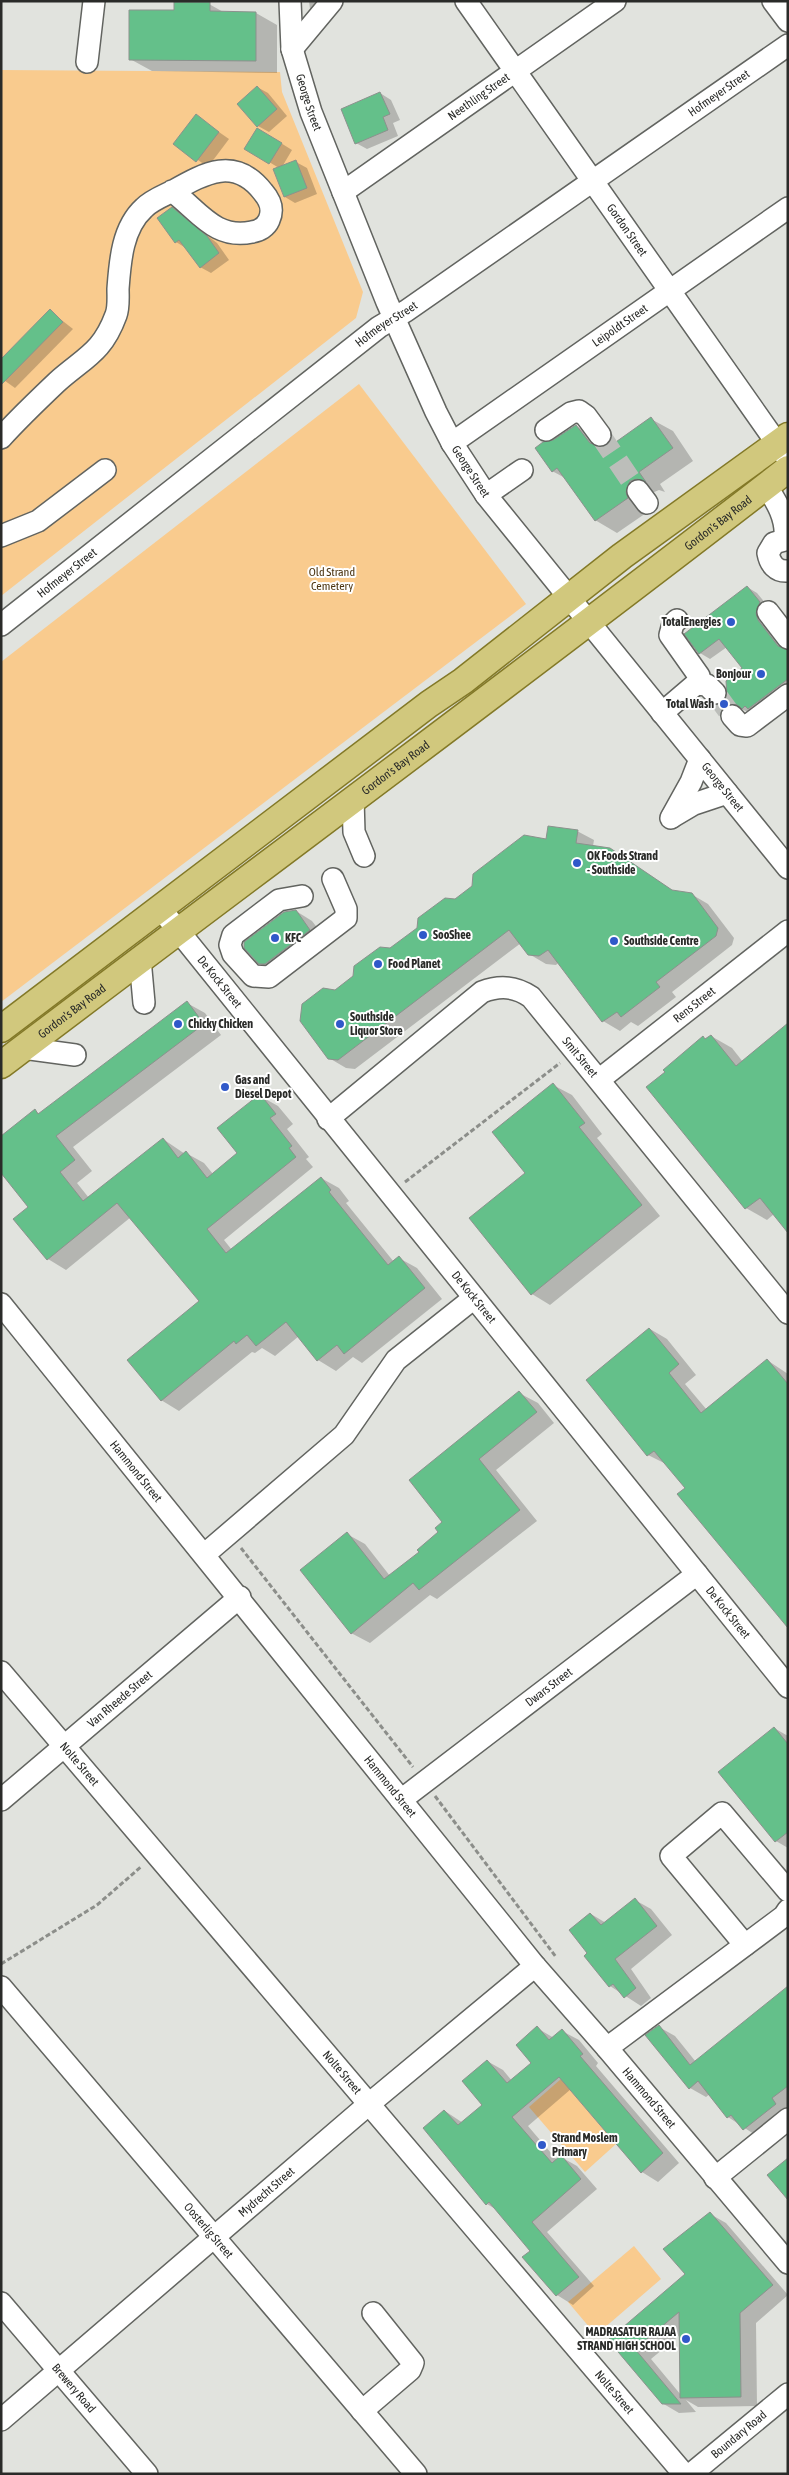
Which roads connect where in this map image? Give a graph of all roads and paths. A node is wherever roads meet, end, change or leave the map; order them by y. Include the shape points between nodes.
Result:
1 (94, 1) edge
2 (290, 1) edge
3 (332, 1) edge
4 (466, 1) edge
5 (615, 1) edge
6 (773, 1) edge
7 (788, 21) edge
8 (788, 45) edge
9 (292, 50) junction
10 (87, 62) dead end
11 (515, 72) junction
12 (593, 182) junction
13 (172, 191) dead end
14 (342, 192) junction
15 (788, 208) edge
16 (670, 291) junction
17 (394, 318) junction
18 (546, 430) dead end
19 (600, 435) tunnel mouth
20 (1, 438) edge
21 (452, 443) junction
22 (784, 446) edge
23 (788, 469) edge
24 (106, 470) dead end
25 (522, 470) dead end
26 (766, 486) junction
27 (486, 495) junction
28 (1, 536) edge
29 (787, 539) edge
30 (788, 571) edge
31 (570, 598) junction
32 (768, 612) dead end
33 (678, 620) dead end
34 (589, 622) junction
35 (1, 625) edge
36 (788, 638) edge
37 (788, 695) edge
38 (662, 713) junction
39 (732, 716) tunnel mouth
40 (700, 759) junction
41 (727, 793) junction
42 (353, 799) junction
43 (364, 856) dead end
44 (788, 868) edge
45 (333, 879) dead end
46 (302, 896) dead end
47 (160, 908) junction
48 (177, 930) junction
49 (788, 931) edge
50 (140, 959) junction
51 (144, 1003) dead end
52 (1, 1029) edge
53 (23, 1048) junction
54 (75, 1055) dead end
55 (1, 1065) edge
56 (567, 1066) dead end
57 (600, 1079) junction
58 (328, 1119) junction
59 (390, 1193) junction
60 (474, 1298) junction
61 (1, 1304) edge
62 (788, 1313) edge
63 (230, 1534) junction
64 (205, 1554) junction
65 (697, 1574) junction
66 (240, 1597) junction
67 (1, 1672) edge
68 (788, 1687) edge
69 (64, 1746) junction
70 (424, 1782) junction
71 (1, 1800) edge
72 (401, 1800) junction
73 (156, 1854) junction
74 (788, 1891) edge
75 (788, 1910) edge
76 (745, 1946) junction
77 (560, 1962) dead end
78 (1, 1964) edge
79 (535, 1966) junction
80 (1, 1986) edge
81 (607, 2048) junction
82 (369, 2104) junction
83 (788, 2119) edge
84 (715, 2178) junction
85 (215, 2237) junction
86 (788, 2263) edge
87 (1, 2303) edge
88 (373, 2313) dead end
89 (59, 2370) junction
90 (788, 2394) edge
91 (362, 2411) junction
92 (1, 2420) edge
93 (693, 2473) edge
94 (147, 2474) edge
95 (416, 2474) edge

1 - 10 street
2 - 9 street, George Street
3 - 9 street
4 - 11 street, Gordon Street
5 - 11 street, Neethling Street
6 - 7 street
8 - 12 street, Hofmeyer Street
9 - 14 street, George Street via 311,112
11 - 12 street, Gordon Street
11 - 14 street, Neethling Street
12 - 16 street, Gordon Street
12 - 17 street, Hofmeyer Street
13 - 20 street via 143,209 128,230 120,259 117,312 102,345 59,380
14 - 17 street, George Street
15 - 16 street, Leipoldt Street
16 - 21 street, Leipoldt Street
16 - 22 street, Gordon Street
17 - 21 street, George Street
17 - 35 street, Hofmeyer Street
18 - 19 street via 579,411
21 - 27 street, George Street
22 - 31 main road via 622,556
23 - 26 main road, Gordon's Bay Road
24 - 28 street via 38,521
25 - 27 street
26 - 29 street via 778,503
26 - 34 main road, Gordon's Bay Road
27 - 31 street, George Street
29 - 30 street via 774,543 768,553 772,565
31 - 34 street, George Street
31 - 47 main road
32 - 36 street
33 - 38 street via 673,624 670,635 705,689
34 - 38 street, George Street
34 - 42 main road, Gordon's Bay Road
37 - 39 street via 748,726 740,725
38 - 40 street, George Street
40 - 41 street, George Street
40 - 41 street via 670,818 694,804
41 - 44 street, George Street
42 - 43 street via 354,832
42 - 48 main road, Gordon's Bay Road
45 - 46 street via 346,909 346,918 269,977 252,976 233,954 230,945 233,935 279,900
47 - 48 street, De Kock Street
47 - 52 main road
48 - 50 main road, Gordon's Bay Road
48 - 58 street, De Kock Street
49 - 57 street, Rens Street
50 - 51 street
50 - 53 main road, Gordon's Bay Road
53 - 54 street
53 - 55 main road, Gordon's Bay Road
56 - 59 path via 559,1062
57 - 58 street, Smit Street via 531,997 513,988 492,988 473,998
57 - 62 street, Smit Street
58 - 59 street, De Kock Street
59 - 60 street, De Kock Street
60 - 63 street via 396,1360 344,1435
60 - 65 street, De Kock Street
61 - 64 street, Hammond Street
63 - 64 street
63 - 70 path
64 - 66 street, Hammond Street
65 - 68 street, De Kock Street
65 - 70 street, Dwars Street
66 - 69 street, Van Rheede Street
66 - 72 street, Hammond Street
67 - 69 street, Nolte Street
69 - 71 street, Van Rheede Street
69 - 73 street, Nolte Street
70 - 72 street, Dwars Street
70 - 77 path
72 - 79 street, Hammond Street
73 - 78 path via 97,1905
73 - 82 street, Nolte Street
74 - 76 street via 722,1813 671,1856
75 - 76 street
76 - 81 street
79 - 81 street, Hammond Street
79 - 82 street, Mydrecht Street
80 - 85 street, Oosterlig Street
81 - 84 street, Hammond Street
82 - 85 street, Mydrecht Street
82 - 93 street, Nolte Street
83 - 84 street
84 - 86 street, Hammond Street
85 - 89 street, Mydrecht Street
85 - 91 street, Oosterlig Street
87 - 89 street, Brewery Road
88 - 91 street via 413,2363 410,2370
89 - 92 street, Mydrecht Street
89 - 94 street, Brewery Road
90 - 93 street, Boundary Road
91 - 95 street, Oosterlig Street

